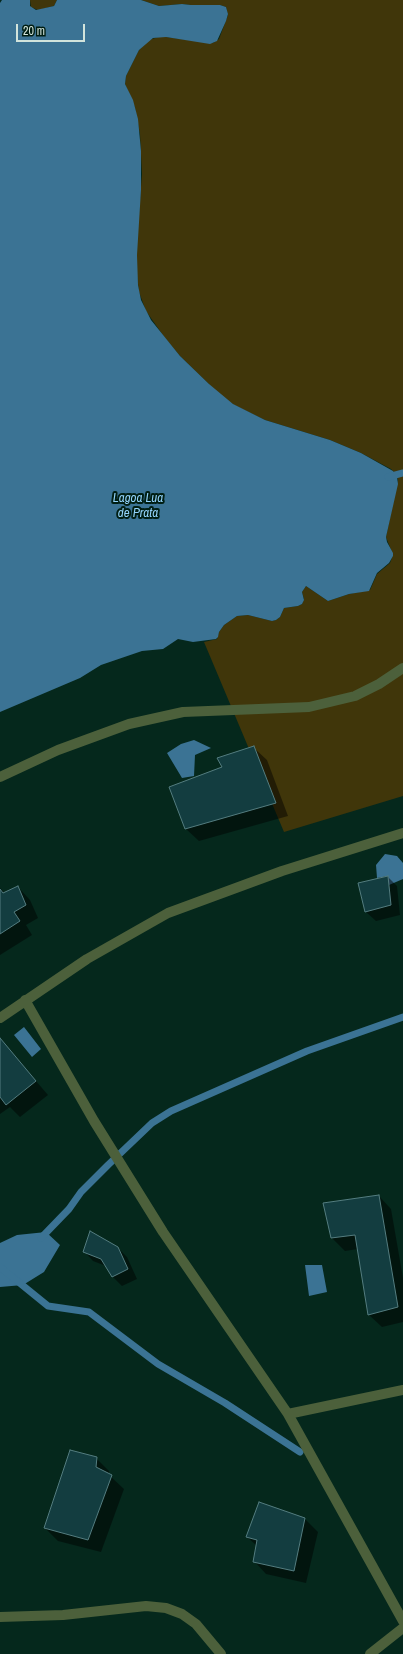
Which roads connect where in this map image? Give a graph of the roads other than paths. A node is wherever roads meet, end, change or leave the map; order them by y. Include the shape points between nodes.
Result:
1 (403, 668) edge
2 (0, 777) edge
3 (403, 832) edge
4 (25, 1000) junction
5 (0, 1018) edge
6 (403, 1390) edge
7 (288, 1414) junction
8 (0, 1617) edge
9 (403, 1621) edge
10 (403, 1628) edge
11 (221, 1654) edge
12 (370, 1654) edge

1 - 2 street via 355,696 310,707 183,712 129,724 58,750
3 - 4 street via 282,871 168,913 87,959
4 - 5 street
4 - 7 street via 94,1121 163,1232
6 - 7 street
7 - 9 street
8 - 11 street via 63,1615 146,1606 166,1608 182,1614 196,1624
10 - 12 street

